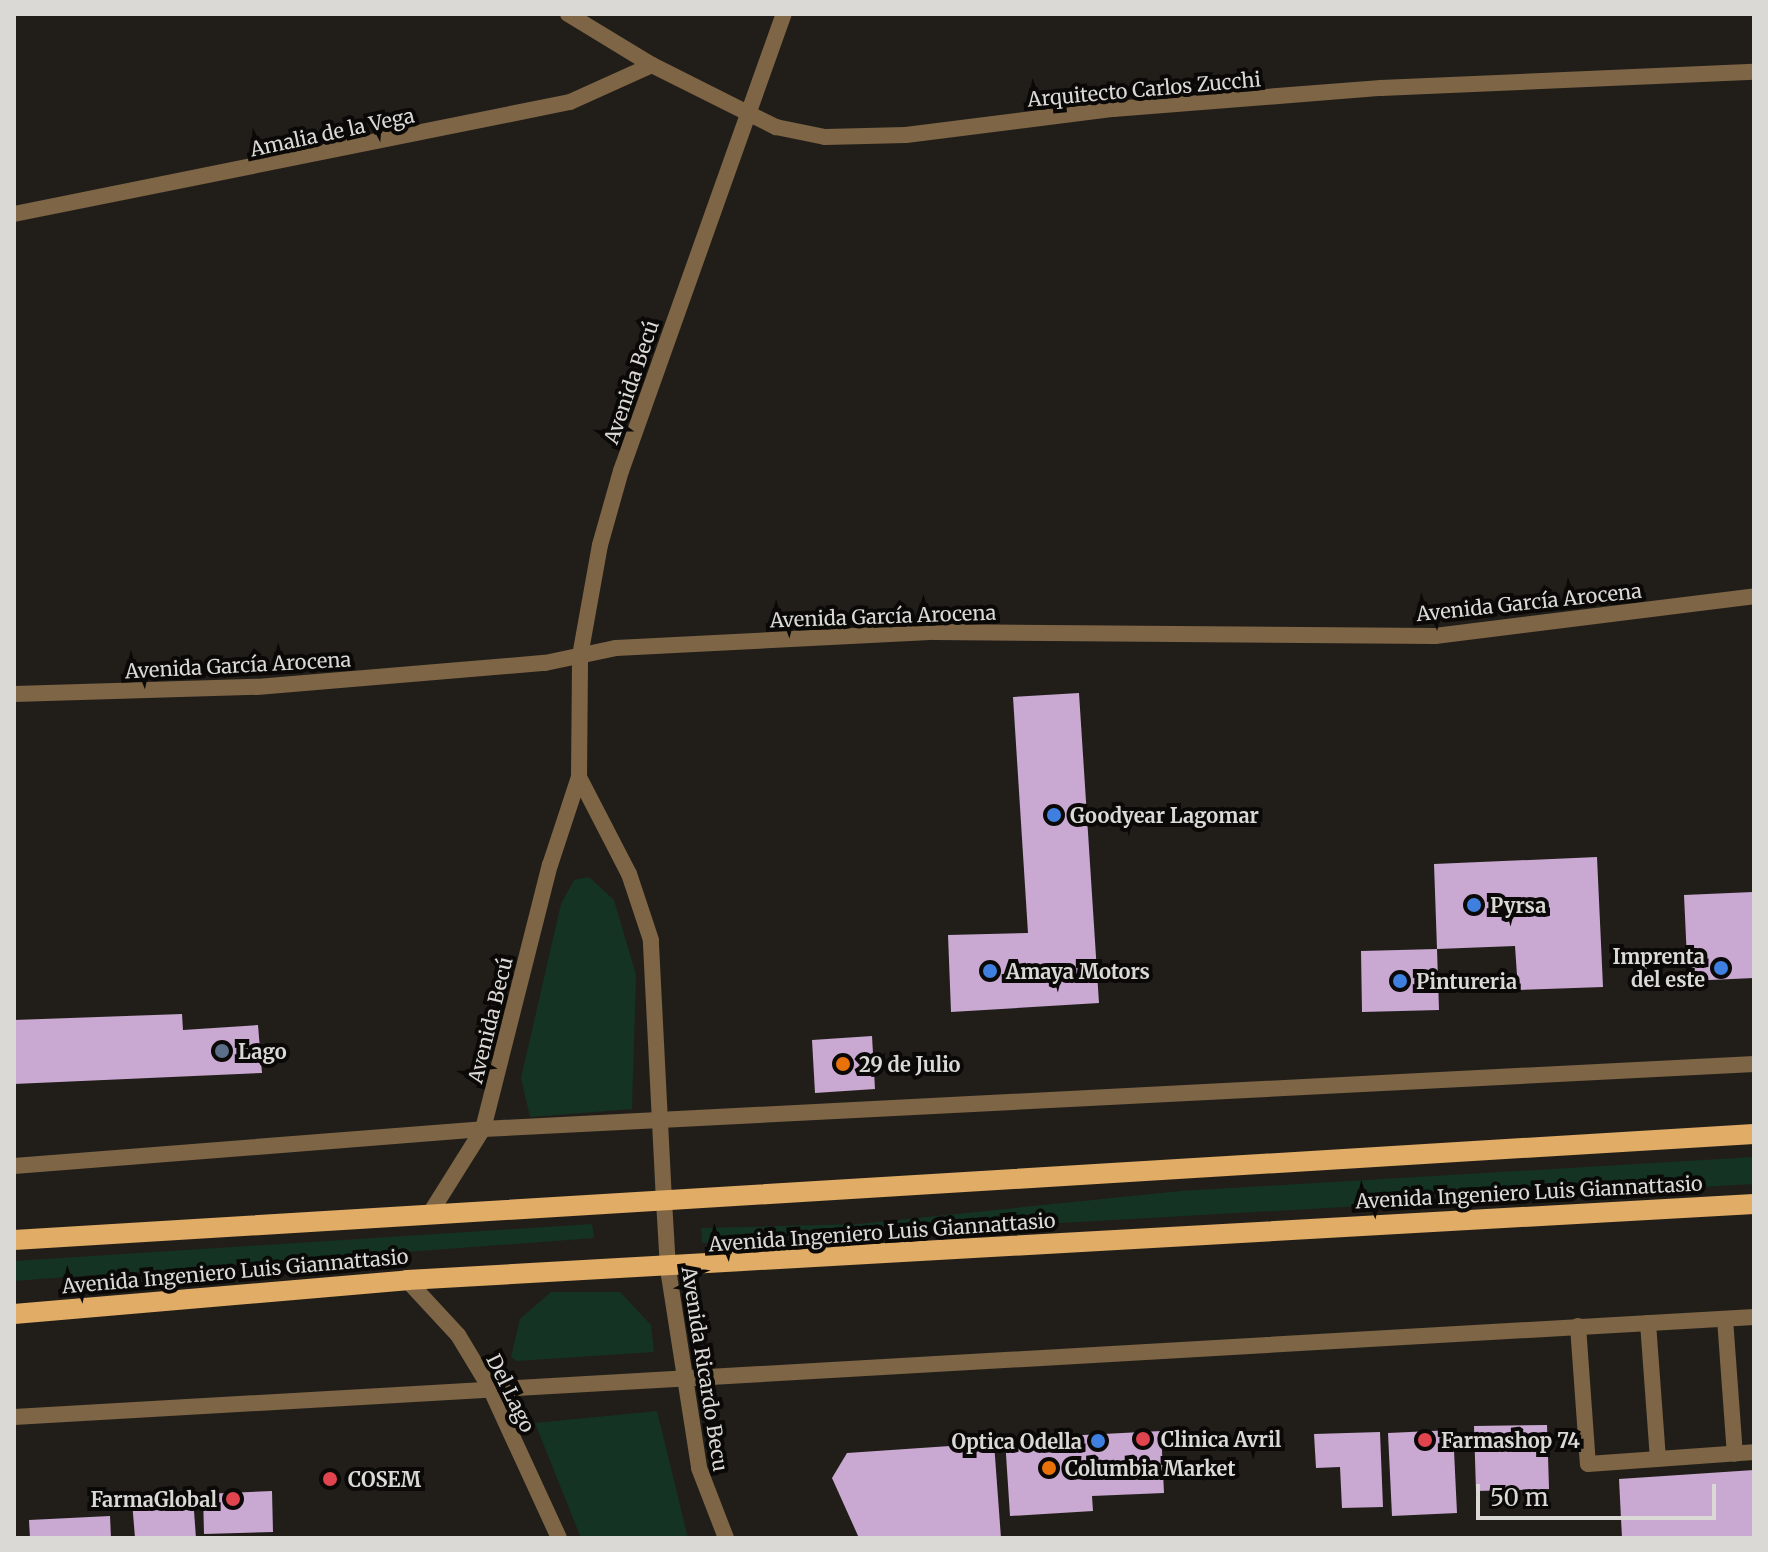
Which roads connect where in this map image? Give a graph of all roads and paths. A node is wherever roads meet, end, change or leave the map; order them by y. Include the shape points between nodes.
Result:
1 (568, 14) edge
2 (784, 14) edge
3 (652, 65) junction
4 (1754, 72) edge
5 (746, 113) junction
6 (14, 214) edge
7 (1754, 596) edge
8 (580, 656) junction
9 (14, 694) edge
10 (579, 777) junction
11 (1754, 1064) edge
12 (661, 1121) junction
13 (483, 1129) junction
14 (1754, 1134) edge
15 (14, 1166) edge
16 (664, 1201) junction
17 (1754, 1204) edge
18 (429, 1215) junction
19 (14, 1240) edge
20 (668, 1269) junction
21 (407, 1280) junction
22 (14, 1314) edge
23 (1754, 1317) edge
24 (1725, 1319) junction
25 (1648, 1323) junction
26 (1578, 1326) junction
27 (684, 1377) junction
28 (490, 1388) junction
29 (14, 1417) edge
30 (1754, 1452) edge
31 (1735, 1454) junction
32 (1658, 1459) junction
33 (559, 1538) edge
34 (726, 1538) edge

1 - 3 street, Arquitecto Carlos Zucchi
2 - 5 street, Avenida Becú
3 - 5 street, Arquitecto Carlos Zucchi
3 - 6 street, Amalia de la Vega via 570,102
4 - 5 street, Arquitecto Carlos Zucchi via 1381,88 1113,109 906,135 825,137 776,127
5 - 8 street, Avenida Becú via 621,471 600,545
7 - 8 street, Avenida García Arocena via 1435,636 935,632 616,648
8 - 9 street, Avenida García Arocena via 257,687
8 - 10 street, Avenida Becú
10 - 12 street, Avenida Becú via 629,874 651,940
10 - 13 street, Avenida Becú via 550,865
11 - 12 street
12 - 13 street
12 - 16 street, Avenida Becú
13 - 15 street
13 - 18 street, Avenida Becú
14 - 16 main road, Avenida Ingeniero Luis Giannattasio
16 - 18 main road, Avenida Ingeniero Luis Giannattasio
16 - 20 street, Avenida Ricardo Becu
17 - 20 main road, Avenida Ingeniero Luis Giannattasio
18 - 19 main road, Avenida Ingeniero Luis Giannattasio
20 - 21 main road, Avenida Ingeniero Luis Giannattasio
20 - 27 street, Avenida Ricardo Becu
21 - 22 main road, Avenida Ingeniero Luis Giannattasio
21 - 28 street, Del Lago via 458,1335
23 - 24 street
24 - 25 street
24 - 31 street
25 - 26 street
25 - 32 street
26 - 27 street
26 - 32 street via 1588,1464
27 - 28 street
27 - 34 street, Avenida Ricardo Becu via 699,1468
28 - 29 street
28 - 33 street, Del Lago
30 - 31 street
31 - 32 street

